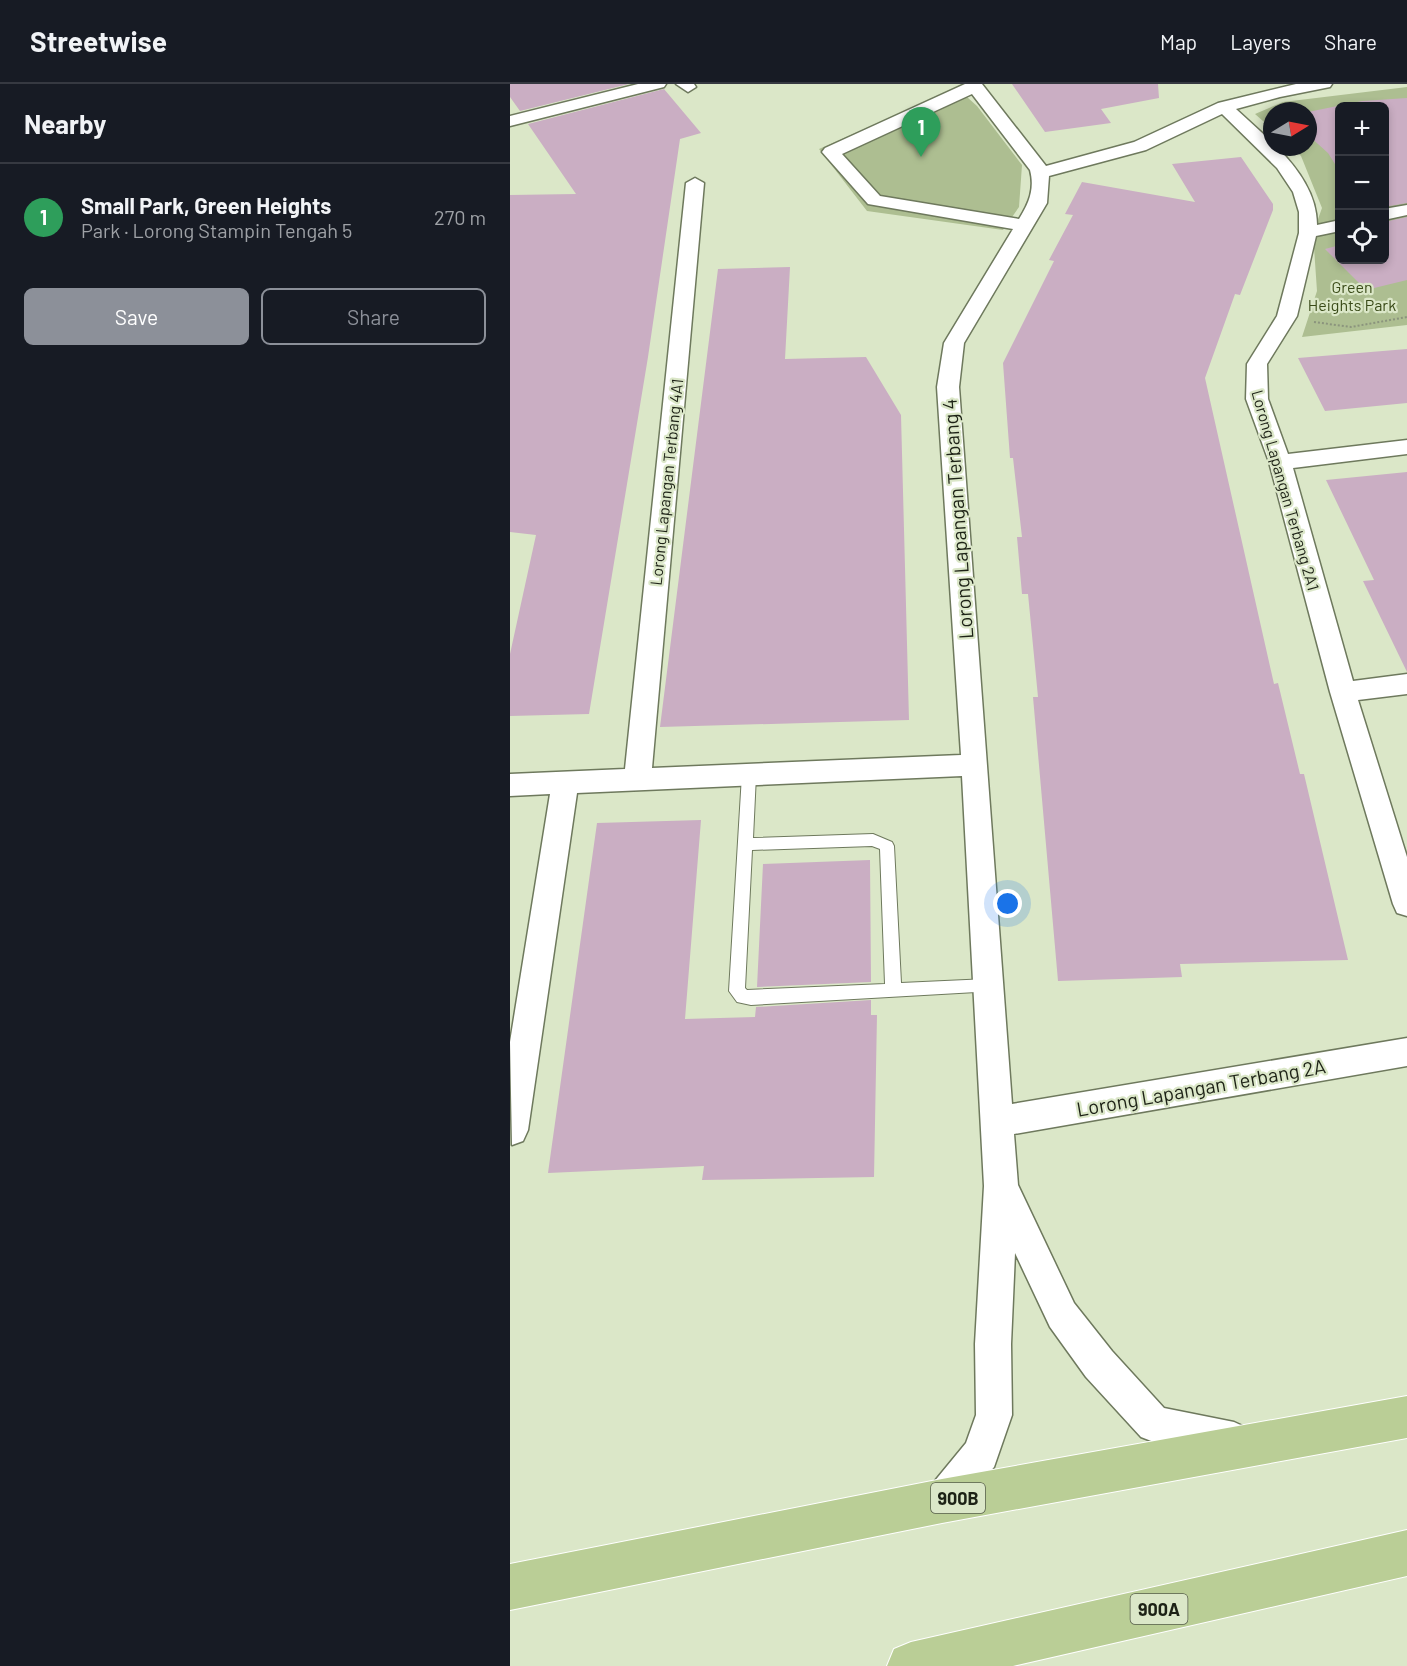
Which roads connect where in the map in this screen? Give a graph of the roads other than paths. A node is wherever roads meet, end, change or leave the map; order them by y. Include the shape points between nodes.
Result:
1 (658, 84) edge
2 (1324, 84) edge
3 (974, 85) edge
4 (1275, 88) edge
5 (1224, 107) junction
6 (510, 121) edge
7 (1041, 173) junction
8 (695, 183) dead end
9 (1407, 210) edge
10 (1389, 214) edge
11 (1025, 226) junction
12 (1335, 226) edge
13 (1308, 233) junction
14 (1407, 447) edge
15 (1280, 462) junction
16 (1407, 684) edge
17 (1342, 692) junction
18 (975, 765) junction
19 (748, 775) junction
20 (637, 780) junction
21 (565, 784) junction
22 (510, 785) edge
23 (744, 844) junction
24 (1407, 904) edge
25 (988, 986) junction
26 (893, 991) junction
27 (1407, 1052) edge
28 (995, 1122) junction
29 (512, 1130) dead end
30 (1001, 1186) junction
31 (1407, 1417) edge
32 (1253, 1445) junction
33 (942, 1501) junction
34 (1407, 1553) edge
35 (510, 1587) edge
36 (911, 1666) edge

1 - 6 street
2 - 4 street
3 - 7 street
3 - 11 street via 831,152 874,200
4 - 5 street
5 - 7 street via 1140,146
5 - 13 street, Lorong Lapangan Terbang 2A1 via 1284,165 1302,192 1308,212
7 - 11 street, Lorong Lapangan Terbang 4 via 1042,190
8 - 20 street, Lorong Lapangan Terbang 4A1
9 - 10 street
11 - 18 street, Lorong Lapangan Terbang 4 via 954,344 948,387
12 - 13 street
13 - 15 street, Lorong Lapangan Terbang 2A1 via 1287,316 1257,364 1257,399
14 - 15 street
15 - 17 street, Lorong Lapangan Terbang 2A1
16 - 17 street
17 - 24 street, Lorong Lapangan Terbang 2A1
18 - 19 street
18 - 25 street, Lorong Lapangan Terbang 4
19 - 20 street
19 - 23 lane
20 - 21 street
21 - 22 street
21 - 29 street
23 - 26 lane via 873,840 887,846
23 - 26 lane via 737,992 752,998
25 - 26 lane
25 - 28 street, Lorong Lapangan Terbang 4
27 - 28 street, Lorong Lapangan Terbang 2A
28 - 30 street, Lorong Lapangan Terbang 4
30 - 32 street via 1062,1315 1099,1364 1154,1424
30 - 33 street via 993,1344 994,1415 981,1454
31 - 32 highway, 900B
32 - 33 highway, 900B
33 - 35 highway, 900B
34 - 36 highway, 900A

